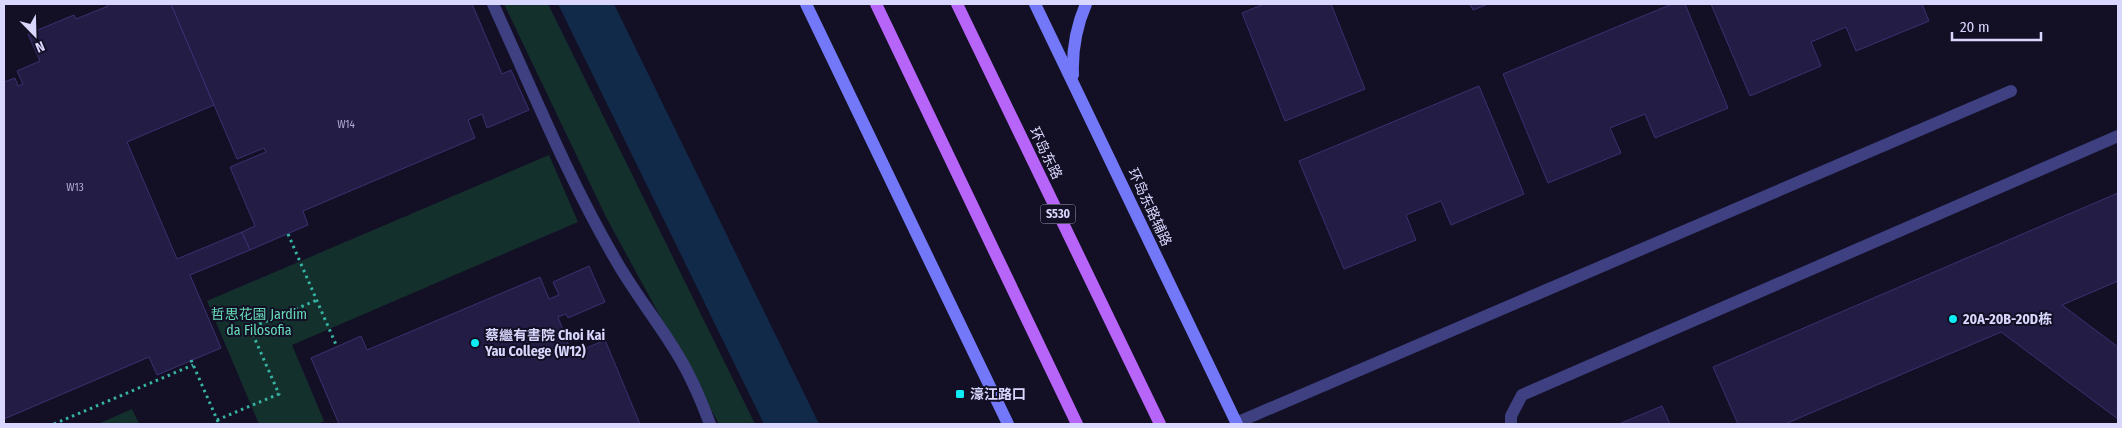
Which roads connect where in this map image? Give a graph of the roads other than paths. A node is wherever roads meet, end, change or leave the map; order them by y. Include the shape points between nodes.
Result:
1 (493, 4) edge
2 (806, 4) edge
3 (876, 4) edge
4 (957, 4) edge
5 (1035, 4) edge
6 (1086, 4) edge
7 (1073, 80) junction
8 (2011, 91) dead end
9 (2118, 136) edge
10 (710, 424) edge
11 (1008, 424) edge
12 (1077, 424) edge
13 (1160, 424) edge
14 (1236, 424) edge
15 (1512, 424) edge

1 - 10 street via 548,129 596,224 636,293 676,352
2 - 11 main road
3 - 12 main road
4 - 13 main road, 环岛东路 / S530
5 - 7 main road, 环岛东路辅路
6 - 7 main road via 1075,37
7 - 14 main road, 环岛东路辅路
8 - 14 street
9 - 15 street via 1522,395 1511,416

